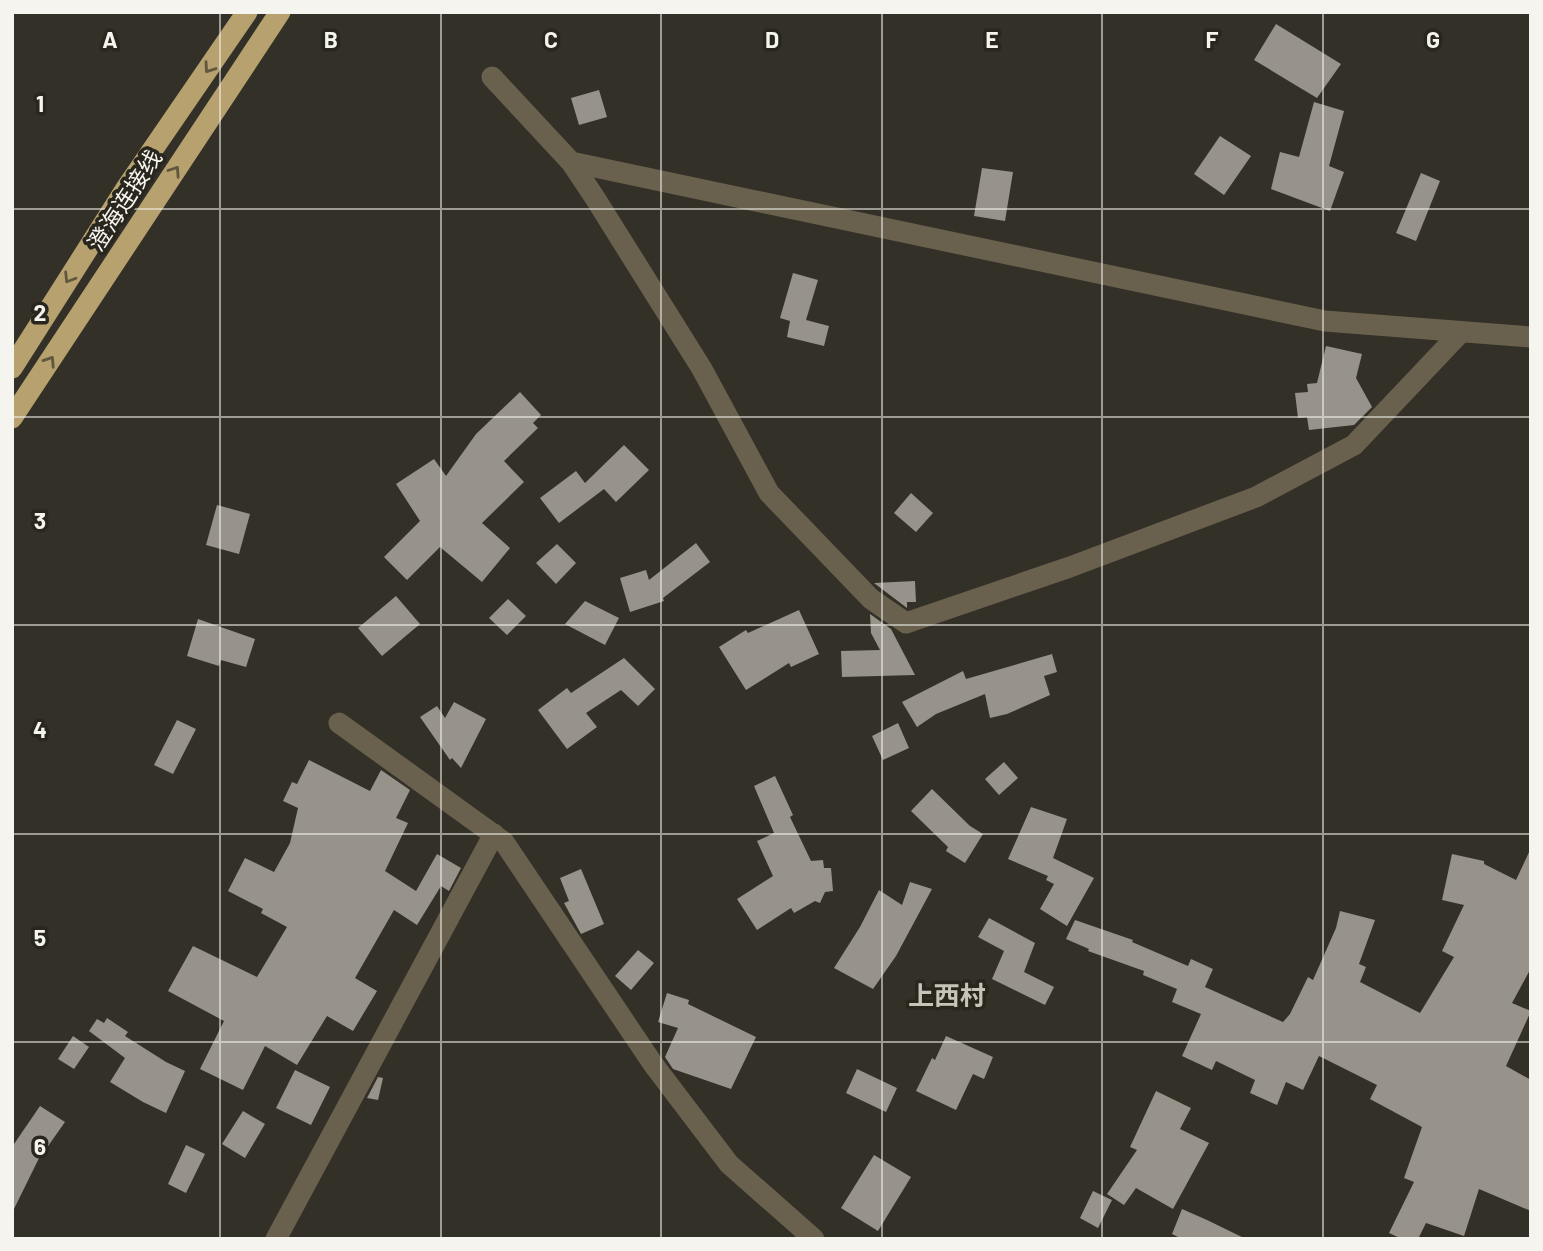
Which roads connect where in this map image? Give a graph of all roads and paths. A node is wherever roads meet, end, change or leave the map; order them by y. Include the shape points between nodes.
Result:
1 (247, 12) edge
2 (280, 12) edge
3 (492, 77) dead end
4 (571, 162) junction
5 (1461, 332) junction
6 (1531, 337) edge
7 (12, 368) edge
8 (12, 418) edge
9 (339, 723) dead end
10 (494, 834) junction
11 (276, 1239) edge
12 (814, 1239) edge

1 -> 7 highway, 澄海连接线 via 127,187
8 -> 2 highway, 澄海连接线
3 - 4 street
4 - 5 street via 1325,321
4 - 5 street via 702,369 769,493 871,599 906,623 1256,497 1354,444
5 - 6 street
9 - 10 street
10 - 11 street
10 - 12 street via 504,842 653,1064 729,1164

